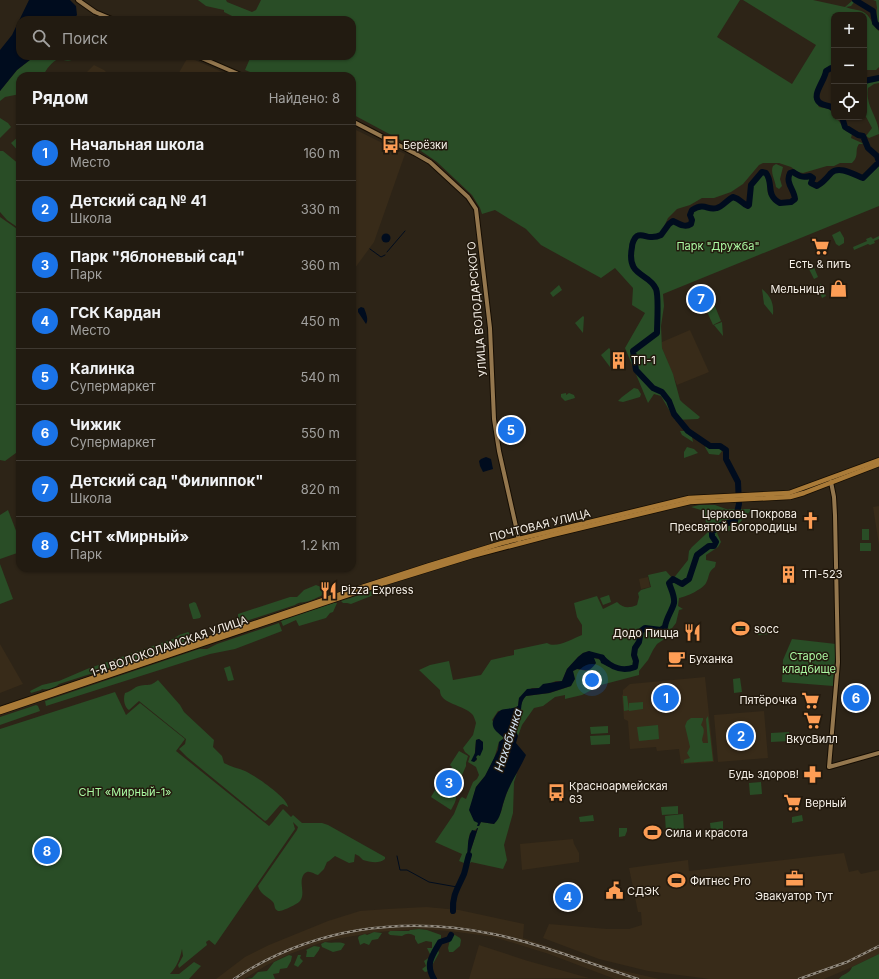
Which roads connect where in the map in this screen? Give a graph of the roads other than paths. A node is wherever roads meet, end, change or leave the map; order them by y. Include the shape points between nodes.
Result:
1 (78, 0) edge
2 (104, 16) edge
3 (206, 60) edge
4 (234, 72) edge
5 (356, 124) edge
6 (879, 460) edge
7 (879, 464) edge
8 (831, 482) junction
9 (747, 497) junction
10 (520, 541) junction
11 (343, 595) junction
12 (0, 709) edge
13 (0, 712) edge
14 (879, 753) edge

1 - 2 street
3 - 4 street
5 - 10 street, УЛИЦА ВОЛОДАРСКОГО via 430,162 468,197 476,209 490,328 494,419
6 - 9 main road via 789,493
7 - 8 main road
8 - 9 main road via 790,497
8 - 14 street via 835,516 838,662 829,767
9 - 10 main road, ПОЧТОВАЯ УЛИЦА via 684,503
10 - 11 main road, ПОЧТОВАЯ УЛИЦА via 427,566
11 - 12 main road, 1-Я ВОЛОКОЛАМСКАЯ УЛИЦА
11 - 13 main road, 1-Я ВОЛОКОЛАМСКАЯ УЛИЦА

